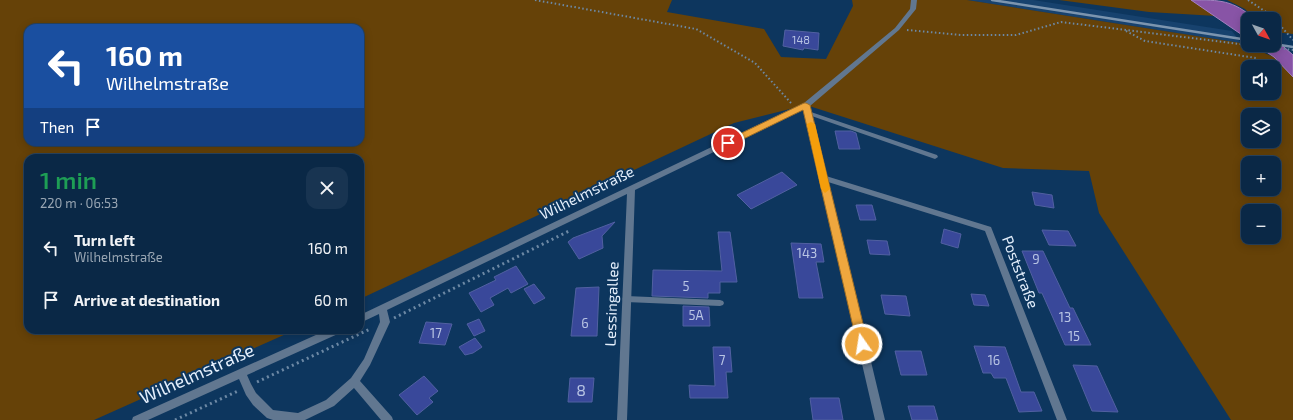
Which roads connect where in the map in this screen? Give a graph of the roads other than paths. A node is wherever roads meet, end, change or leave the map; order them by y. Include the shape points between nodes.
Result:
1 (914, 0) edge
2 (807, 109) junction
3 (935, 157) dead end
4 (822, 177) junction
5 (631, 189) junction
6 (626, 299) junction
7 (720, 303) dead end
8 (382, 310) junction
9 (364, 317) edge
10 (327, 334) edge
11 (242, 373) junction
12 (354, 381) junction
13 (269, 417) edge
14 (137, 420) edge
15 (388, 420) edge
16 (622, 420) edge
17 (880, 420) edge
18 (1062, 420) edge

1 - 2 street, Wilhelmstraße via 913,9 896,29
2 - 3 lane via 894,144
2 - 4 street
2 - 5 street, Wilhelmstraße via 797,110
4 - 17 street
4 - 18 street, Poststraße via 988,229
5 - 6 street, Lessingallee
5 - 8 street, Wilhelmstraße
6 - 7 lane
6 - 16 street, Lessingallee
8 - 9 street, Wilhelmstraße
8 - 12 street via 385,322 367,362
10 - 11 street, Wilhelmstraße
11 - 13 street via 246,387
11 - 14 street, Wilhelmstraße
12 - 13 street via 330,403 299,418
12 - 15 street

